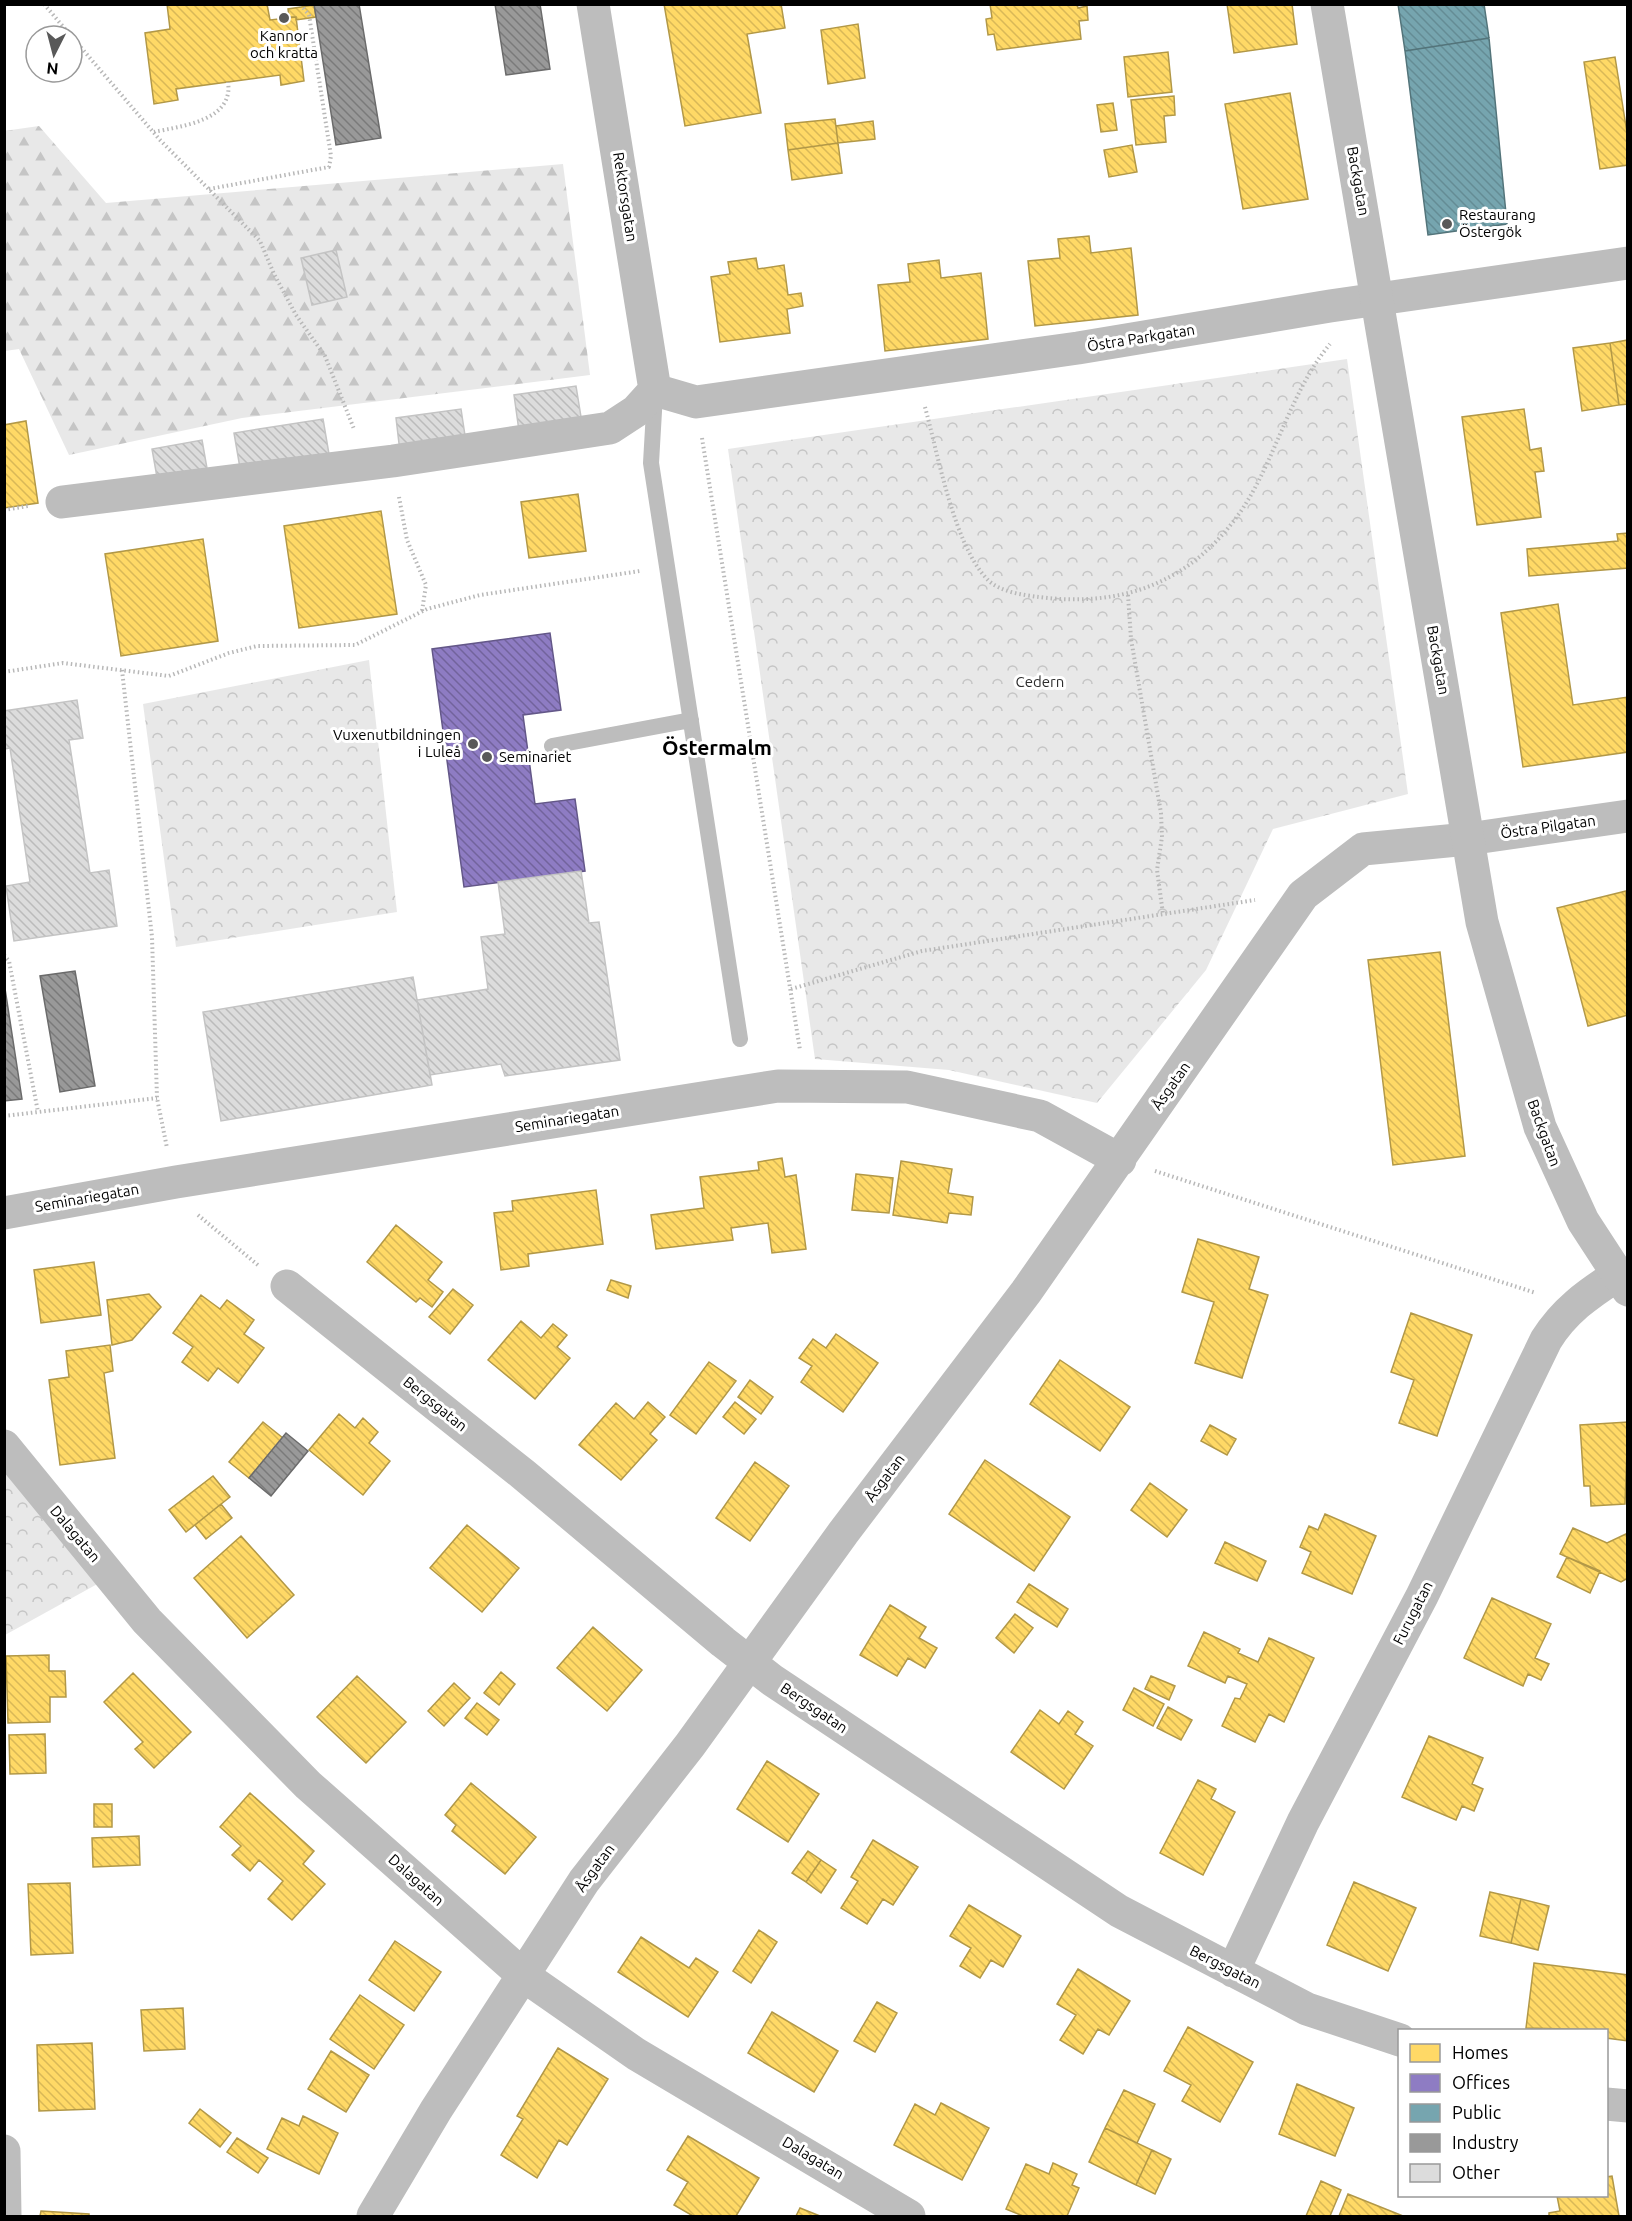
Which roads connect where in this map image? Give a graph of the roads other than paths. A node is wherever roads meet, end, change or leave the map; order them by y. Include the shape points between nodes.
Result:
1 (593, 4) edge
2 (1327, 4) edge
3 (1628, 263) edge
4 (1377, 299) junction
5 (655, 390) junction
6 (62, 502) dead end
7 (691, 720) junction
8 (552, 746) dead end
9 (1628, 816) edge
10 (1468, 838) junction
11 (740, 1039) dead end
12 (1132, 1164) junction
13 (4, 1213) edge
14 (1622, 1283) edge
15 (287, 1286) road end
16 (4, 1446) edge
17 (749, 1664) junction
18 (1233, 1971) junction
19 (524, 1976) junction
20 (1398, 2039) edge
21 (1608, 2104) edge
22 (1628, 2106) edge
23 (4, 2151) edge
24 (5, 2217) edge
25 (373, 2217) edge
26 (909, 2217) edge

1 - 5 street, Rektorsgatan
2 - 4 street, Backgatan
3 - 4 street, Östra Parkgatan
4 - 5 street, Östra Parkgatan via 1078,348 696,402
4 - 10 street, Backgatan
5 - 6 street via 636,411 609,428 380,463
5 - 7 lane via 651,463
7 - 8 lane
7 - 11 lane
9 - 10 street, Östra Pilgatan
10 - 12 street, Åsgatan via 1363,849 1303,895
10 - 14 street, Backgatan via 1482,922 1540,1127 1583,1221
12 - 13 street, Seminariegatan via 1040,1116 907,1087 806,1086 763,1088
12 - 17 street, Åsgatan via 1026,1292
14 - 18 street, Furugatan via 1571,1308 1546,1340 1422,1596 1303,1822
15 - 17 street, Bergsgatan via 524,1475
16 - 19 street, Dalagatan via 147,1621 292,1768
17 - 18 street, Bergsgatan via 1119,1911
17 - 19 street, Åsgatan via 584,1881
18 - 20 street, Bergsgatan via 1307,2009
19 - 25 street, Åsgatan via 436,2110
19 - 26 street, Dalagatan via 636,2054
21 - 22 street
23 - 24 street

